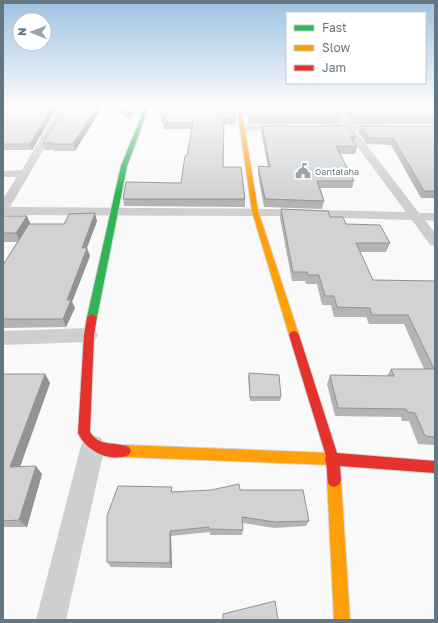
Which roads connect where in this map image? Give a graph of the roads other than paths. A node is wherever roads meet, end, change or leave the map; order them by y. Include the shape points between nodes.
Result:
1 (48, 136) edge
2 (136, 136) edge
3 (243, 136) edge
4 (355, 136) edge
5 (3, 174) edge
6 (25, 174) junction
7 (3, 210) edge
8 (255, 211) junction
9 (113, 213) junction
10 (415, 216) junction
11 (435, 217) edge
12 (435, 242) edge
13 (89, 335) junction
14 (3, 338) edge
15 (94, 446) junction
16 (333, 459) junction
17 (435, 467) edge
18 (51, 620) edge
19 (342, 620) edge

1 - 6 street
2 - 9 street via 124,166
3 - 8 street
4 - 10 street
5 - 6 street
6 - 7 street
7 - 9 street
8 - 9 street
8 - 10 street
8 - 16 street
9 - 13 street
10 - 11 street
10 - 12 street
13 - 14 street
13 - 15 street via 84,434 88,443
15 - 16 street via 115,451
15 - 18 street
16 - 17 street
16 - 19 street

